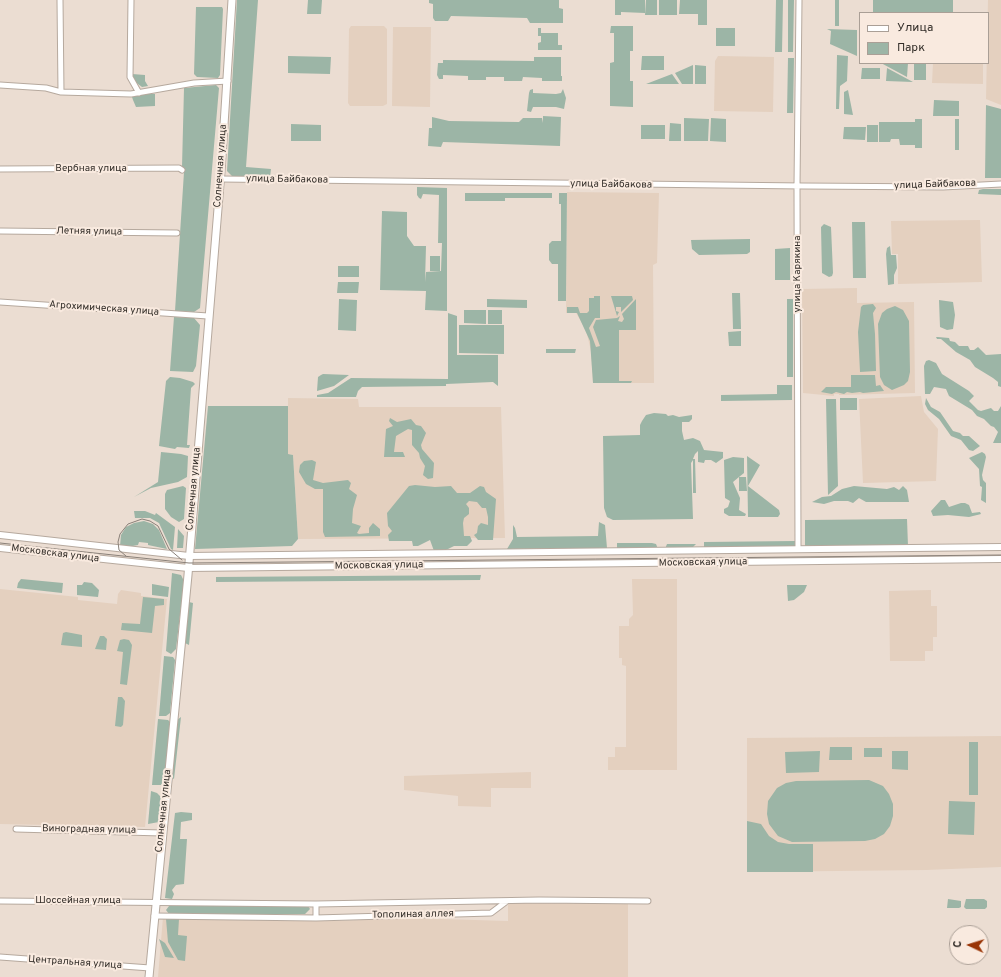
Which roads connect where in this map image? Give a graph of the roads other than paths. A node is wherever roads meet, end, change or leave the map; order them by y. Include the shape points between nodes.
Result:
1 (60, 0) edge
2 (131, 0) edge
3 (232, 0) edge
4 (799, 0) edge
5 (228, 81) junction
6 (0, 85) edge
7 (61, 92) junction
8 (139, 93) junction
9 (0, 169) edge
10 (182, 170) dead end
11 (221, 179) junction
12 (1001, 184) edge
13 (797, 186) junction
14 (0, 231) edge
15 (177, 233) dead end
16 (0, 302) edge
17 (208, 316) junction
18 (1, 536) edge
19 (0, 547) edge
20 (1001, 547) edge
21 (841, 548) junction
22 (767, 549) junction
23 (798, 549) junction
24 (758, 550) junction
25 (608, 551) junction
26 (617, 551) junction
27 (289, 555) junction
28 (300, 555) junction
29 (189, 556) junction
30 (1001, 559) edge
31 (841, 561) junction
32 (758, 562) junction
33 (767, 562) junction
34 (608, 564) junction
35 (617, 564) junction
36 (289, 567) junction
37 (299, 567) junction
38 (188, 568) junction
39 (16, 829) dead end
40 (162, 833) junction
41 (0, 901) edge
42 (156, 901) junction
43 (507, 901) junction
44 (648, 901) dead end
45 (316, 904) junction
46 (154, 916) junction
47 (316, 918) junction
48 (0, 957) edge
49 (150, 968) junction
50 (149, 977) edge

1 - 7 street
2 - 8 street via 130,78
3 - 5 main road, Солнечная улица
4 - 13 street, улица Карякина
5 - 8 street via 194,83
5 - 11 main road, Солнечная улица
6 - 7 street via 46,88
7 - 8 street
9 - 10 street, Вербная улица
11 - 13 street, улица Байбакова
11 - 17 main road, Солнечная улица
12 - 13 street, улица Байбакова via 943,187
13 - 23 street, улица Карякина
14 - 15 street, Летняя улица
16 - 17 street, Агрохимическая улица
17 - 29 main road, Солнечная улица
18 - 29 street, Московская улица
19 - 38 street, Московская улица
20 - 21 street, Московская улица
21 - 23 street, Московская улица
21 - 31 street
22 - 23 street, Московская улица
22 - 24 street, Московская улица
22 - 33 street
24 - 26 street, Московская улица
24 - 32 street, Московская улица
25 - 26 street, Московская улица
25 - 28 street, Московская улица
25 - 34 street
26 - 35 street
27 - 28 street, Московская улица
27 - 29 street, Московская улица
27 - 36 street
28 - 37 street
29 - 38 main road, Солнечная улица
30 - 31 street, Московская улица
31 - 33 street, Московская улица
32 - 33 street, Московская улица
32 - 35 street, Московская улица
34 - 35 street, Московская улица
34 - 37 street, Московская улица
36 - 37 street, Московская улица
36 - 38 street, Московская улица
38 - 40 main road, Солнечная улица
39 - 40 street, Виноградная улица
40 - 42 main road, Солнечная улица
41 - 42 street, Шоссейная улица
42 - 45 street, Тополиная аллея
42 - 46 main road, Солнечная улица
43 - 44 street, Тополиная аллея
43 - 45 street, Тополиная аллея
43 - 47 street, Тополиная аллея via 491,913
45 - 47 street
46 - 47 street, Тополиная аллея
46 - 49 main road, Солнечная улица
48 - 49 street, Центральная улица
49 - 50 main road, Солнечная улица

